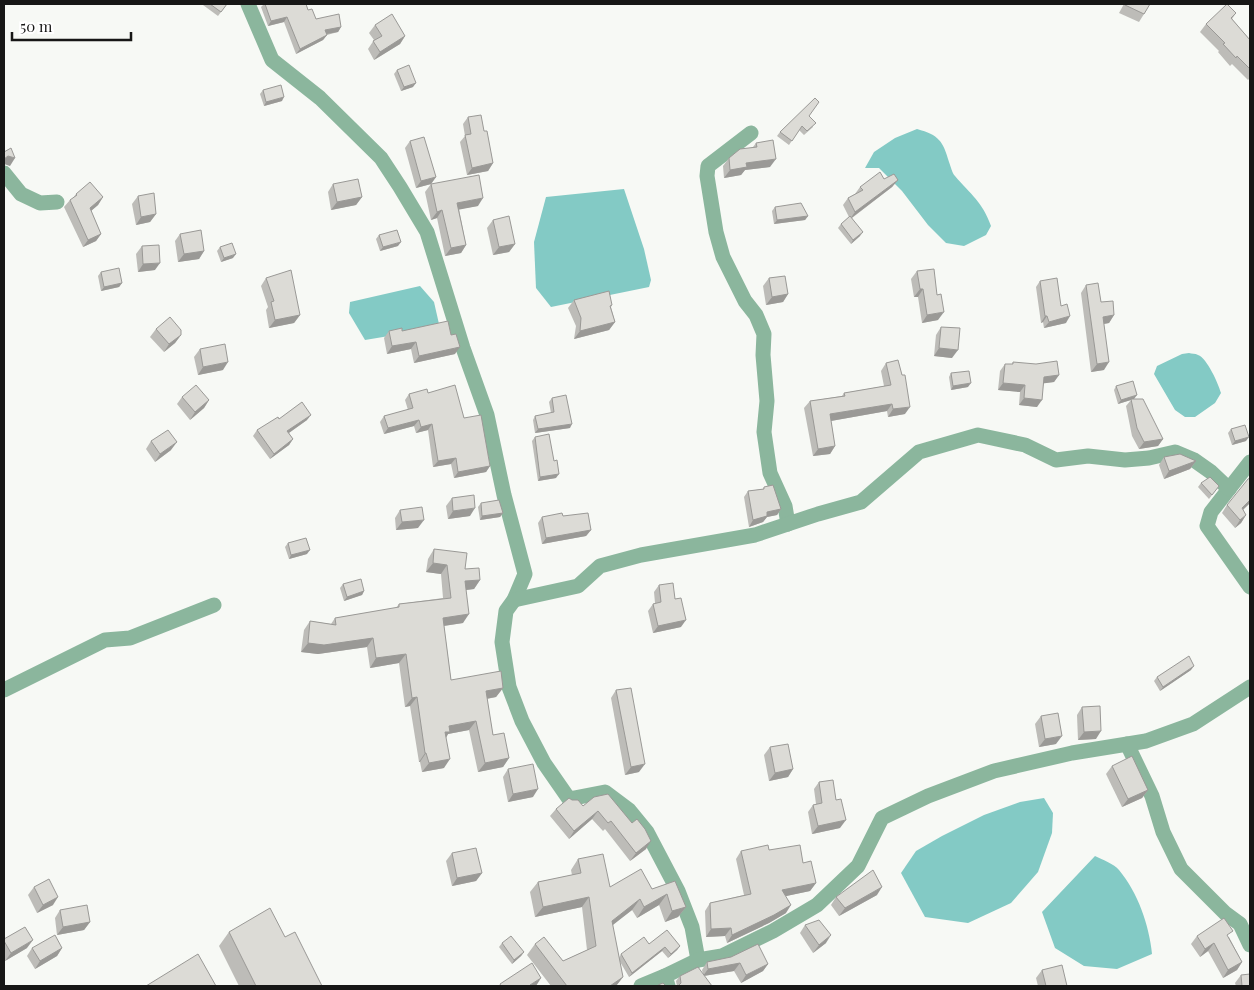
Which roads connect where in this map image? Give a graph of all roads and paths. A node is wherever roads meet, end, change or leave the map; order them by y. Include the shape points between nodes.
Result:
1 (248, 4) edge
2 (751, 133) dead end
3 (4, 173) edge
4 (57, 202) dead end
5 (1250, 462) edge
6 (1229, 489) junction
7 (788, 524) junction
8 (1250, 587) edge
9 (514, 600) junction
10 (214, 605) dead end
11 (1250, 687) edge
12 (4, 690) edge
13 (1128, 744) junction
14 (1250, 945) edge
15 (698, 960) junction
16 (667, 981) edge
17 (641, 986) edge

1 - 9 street via 272,60 320,98 381,158 427,232 487,415 525,574
2 - 7 street via 708,166 707,176 723,257 764,334 767,401 764,432 770,473 785,506
3 - 4 street via 21,194 40,203
5 - 6 street
6 - 7 street via 1194,460 1175,452 1125,460 1088,456 1056,460 1025,445 978,435 919,452 861,502
6 - 8 street via 1211,512 1207,526
7 - 9 street via 755,535 641,555 600,566 578,586
9 - 15 street via 506,611 502,642 509,687 522,720 544,763 568,799 605,792 629,810 647,832 678,891 692,928
10 - 12 street via 130,638 105,640
11 - 13 street via 1193,724
13 - 14 street via 1181,869 1240,924
13 - 15 street via 1072,753 994,772 928,796 882,818 858,866 817,905 722,956
15 - 16 street
16 - 17 street

